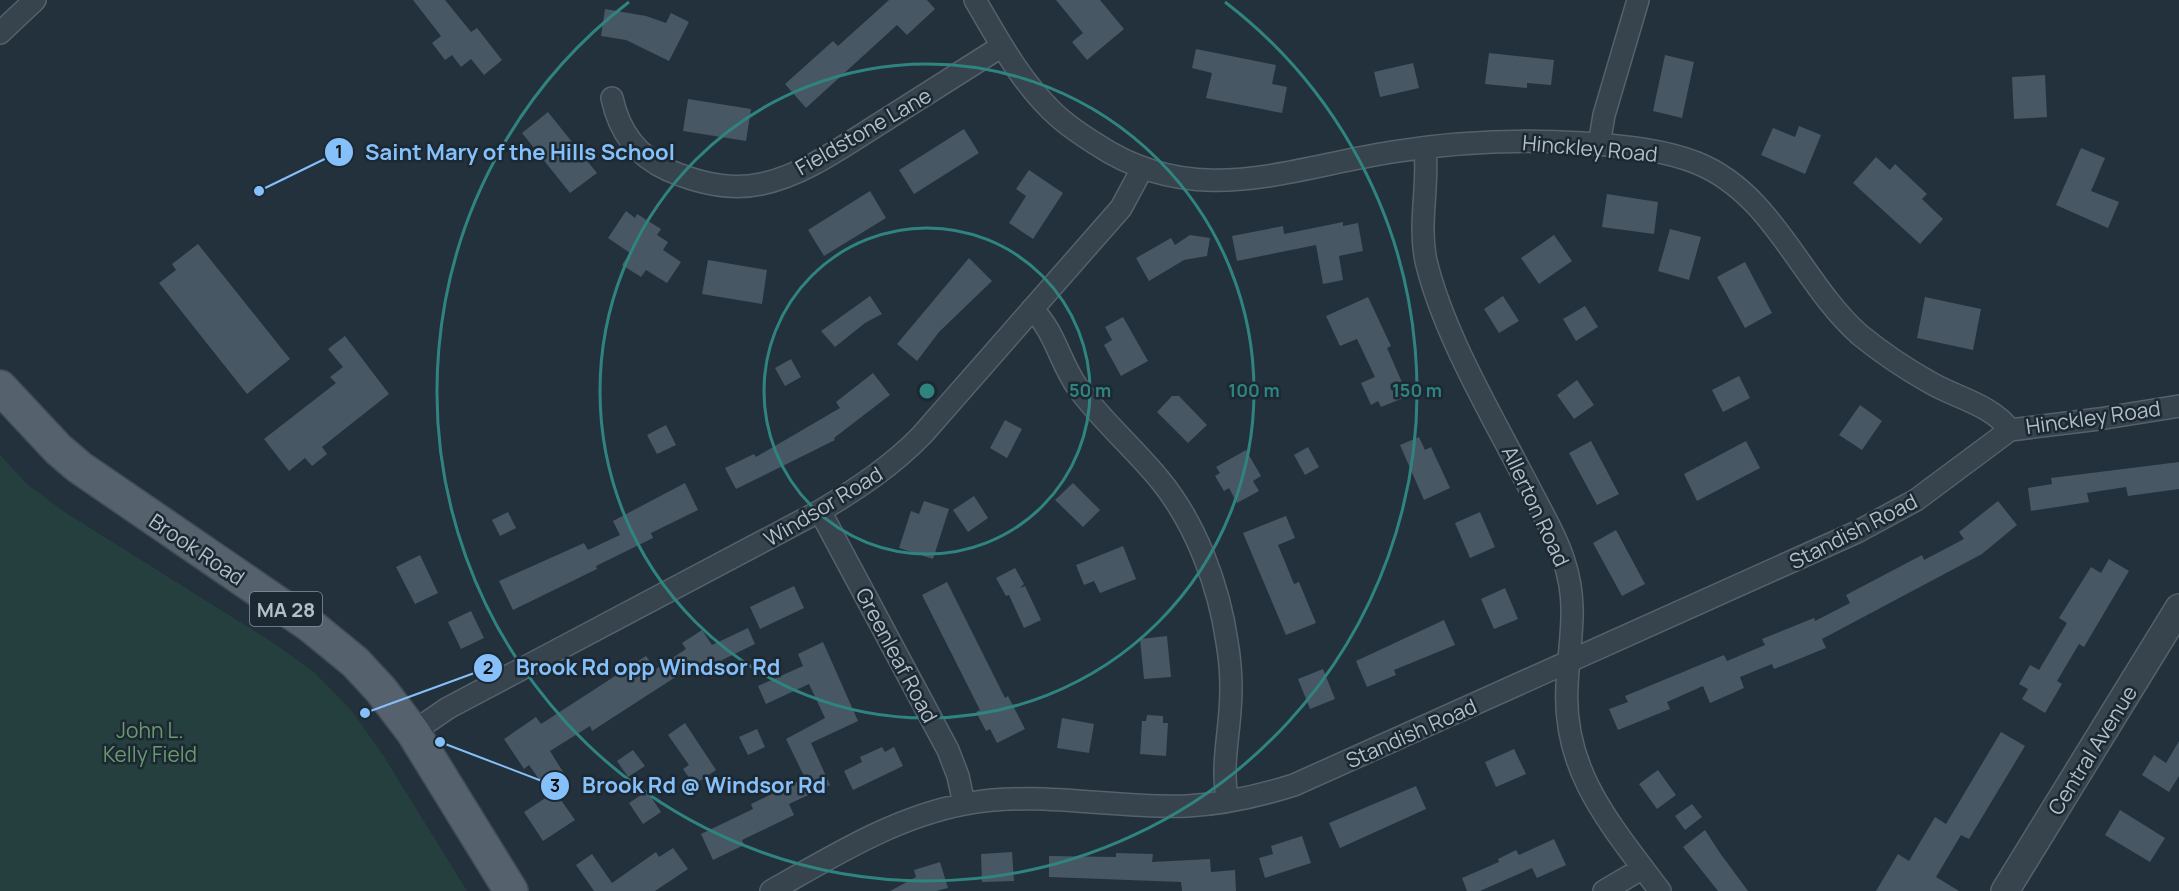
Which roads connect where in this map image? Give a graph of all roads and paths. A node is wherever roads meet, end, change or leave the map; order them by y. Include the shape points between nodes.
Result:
1 (35, 0) edge
2 (975, 0) edge
3 (1638, 0) edge
4 (0, 33) edge
5 (1002, 46) junction
6 (612, 98) dead end
7 (1599, 145) junction
8 (1425, 148) junction
9 (1142, 169) junction
10 (1032, 309) junction
11 (0, 387) edge
12 (2178, 406) edge
13 (2010, 430) junction
14 (820, 511) junction
15 (2179, 608) edge
16 (1569, 664) junction
17 (413, 732) junction
18 (1228, 801) junction
19 (964, 804) junction
20 (1643, 868) junction
21 (511, 891) edge
22 (771, 891) edge
23 (1604, 891) edge
24 (1660, 891) edge
25 (2005, 891) edge

1 - 4 street
2 - 5 street, Hinckley Road
3 - 7 street
5 - 6 street, Fieldstone Lane via 828,156 775,180 746,186 696,182 651,160 620,125
5 - 9 street, Hinckley Road via 1052,111 1104,149
7 - 8 street, Hinckley Road via 1518,142
7 - 13 street, Hinckley Road via 1681,158 1729,180 1752,200 1829,303 1860,334 1933,384 1999,417
8 - 9 street, Hinckley Road via 1238,181 1184,179
8 - 16 street, Allerton Road via 1422,226 1432,283 1457,345 1564,558 1574,615
9 - 10 street, Windsor Road via 1121,208
10 - 14 street, Windsor Road via 910,448 863,485
10 - 18 street via 1051,334 1077,386 1159,478 1196,538 1218,601 1230,659 1224,778
11 - 17 main road, Brook Road / MA 28 via 79,467 326,637 369,676
12 - 13 street, Hinckley Road
13 - 16 street, Standish Road via 1887,517
14 - 17 street, Windsor Road via 459,702
14 - 19 street, Greenleaf Road via 948,750
15 - 25 street, Central Avenue
16 - 18 street, Standish Road via 1294,785
16 - 20 street, Allerton Road via 1567,707 1578,767 1605,819
17 - 21 main road, Brook Road / MA 28
18 - 19 street, Standish Road via 1187,806 1030,800
19 - 22 street, Standish Road via 868,837
20 - 23 street
20 - 24 street, Allerton Road

